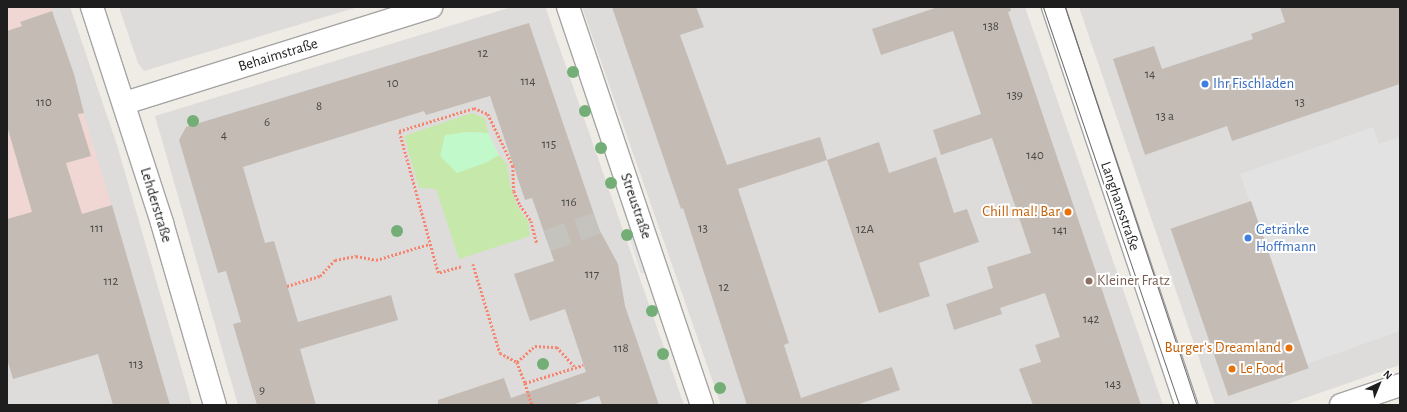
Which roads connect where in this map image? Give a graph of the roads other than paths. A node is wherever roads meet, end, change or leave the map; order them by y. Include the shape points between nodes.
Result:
1 (92, 7) edge
2 (431, 7) edge
3 (568, 7) edge
4 (1053, 7) edge
5 (125, 103) junction
6 (1400, 385) edge
7 (216, 405) edge
8 (702, 405) edge
9 (1186, 405) edge
10 (1341, 405) edge

1 - 5 street, Lehderstraße
2 - 5 street, Behaimstraße
3 - 8 street, Streustraße
4 - 9 street, Langhansstraße
5 - 7 street, Lehderstraße
6 - 10 street

